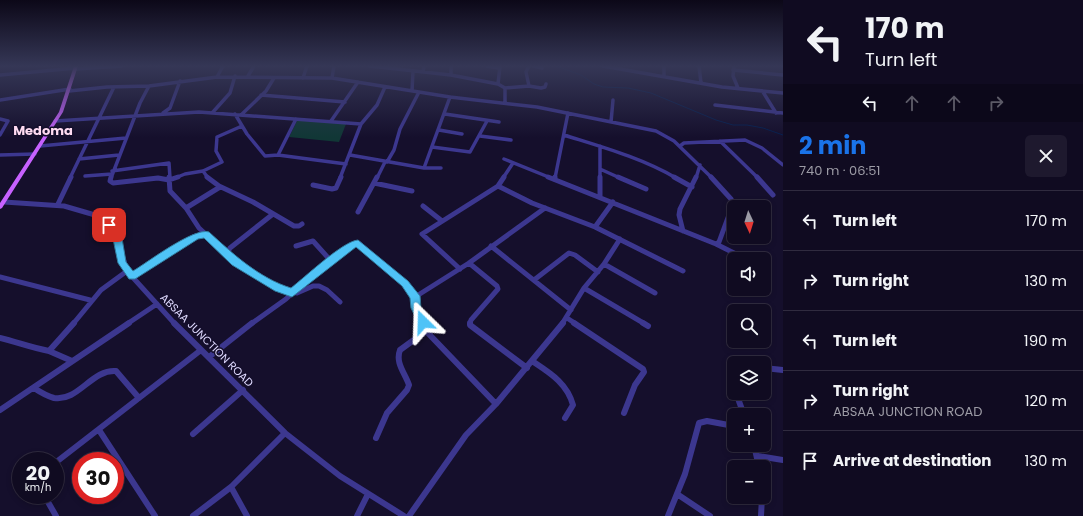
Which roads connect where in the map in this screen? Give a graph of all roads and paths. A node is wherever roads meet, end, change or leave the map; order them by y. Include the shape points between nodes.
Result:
1 (69, 90) joint
2 (112, 90) edge
3 (148, 90) edge
4 (177, 90) edge
5 (231, 90) edge
6 (265, 90) edge
7 (353, 90) edge
8 (384, 90) edge
9 (406, 90) edge
10 (505, 90) edge
11 (752, 90) edge
12 (412, 91) joint
13 (419, 92) junction
14 (764, 92) junction
15 (783, 93) edge
16 (261, 95) junction
17 (450, 97) junction
18 (0, 100) edge
19 (613, 100) dead end
20 (345, 102) junction
21 (505, 102) junction
22 (716, 105) dead end
23 (170, 108) junction
24 (213, 112) junction
25 (775, 112) junction
26 (172, 113) junction
27 (568, 113) junction
28 (162, 114) junction
29 (235, 114) junction
30 (445, 114) junction
31 (783, 114) edge
32 (135, 115) junction
33 (241, 115) junction
34 (98, 118) junction
35 (296, 119) junction
36 (0, 120) edge
37 (487, 121) junction
38 (55, 122) junction
39 (331, 122) junction
40 (499, 122) dead end
41 (611, 122) junction
42 (361, 124) junction
43 (242, 126) junction
44 (439, 130) junction
45 (1, 131) edge
46 (462, 134) dead end
47 (0, 135) edge
48 (564, 135) junction
49 (480, 136) junction
50 (126, 138) junction
51 (511, 140) dead end
52 (720, 141) junction
53 (88, 142) junction
54 (40, 146) junction
55 (600, 146) junction
56 (680, 146) junction
57 (432, 147) junction
58 (35, 154) junction
59 (119, 155) junction
60 (278, 155) junction
61 (350, 155) junction
62 (0, 156) edge
63 (79, 159) junction
64 (504, 159) dead end
65 (386, 162) junction
66 (514, 163) junction
67 (346, 164) junction
68 (700, 165) junction
69 (783, 166) edge
70 (424, 168) junction
71 (441, 168) dead end
72 (600, 169) junction
73 (203, 171) junction
74 (112, 172) junction
75 (85, 176) dead end
76 (555, 179) junction
77 (169, 180) junction
78 (374, 183) junction
79 (313, 185) dead end
80 (498, 186) junction
81 (220, 187) junction
82 (692, 187) junction
83 (646, 189) dead end
84 (412, 191) dead end
85 (773, 195) dead end
86 (600, 197) junction
87 (4, 202) junction
88 (613, 202) junction
89 (58, 204) junction
90 (423, 206) dead end
91 (0, 207) edge
92 (186, 208) junction
93 (545, 208) junction
94 (358, 212) dead end
95 (273, 214) junction
96 (442, 221) junction
97 (302, 224) dead end
98 (595, 227) junction
99 (199, 228) junction
100 (683, 231) junction
101 (206, 234) junction
102 (195, 236) junction
103 (620, 238) junction
104 (236, 243) junction
105 (716, 244) junction
106 (296, 246) dead end
107 (491, 246) junction
108 (218, 247) junction
109 (732, 252) edge
110 (226, 255) junction
111 (331, 260) junction
112 (469, 263) junction
113 (604, 264) junction
114 (460, 268) junction
115 (127, 271) junction
116 (683, 271) dead end
117 (598, 272) junction
118 (132, 277) junction
119 (0, 278) edge
120 (534, 280) junction
121 (584, 288) junction
122 (292, 293) junction
123 (656, 293) dead end
124 (415, 296) junction
125 (90, 300) junction
126 (340, 302) dead end
127 (157, 304) junction
128 (571, 310) junction
129 (567, 318) junction
130 (648, 326) dead end
131 (426, 331) junction
132 (0, 338) edge
133 (201, 350) junction
134 (49, 351) junction
135 (209, 357) junction
136 (532, 360) junction
137 (72, 361) junction
138 (527, 368) junction
139 (771, 369) edge
140 (783, 370) edge
141 (34, 388) junction
142 (243, 390) junction
143 (138, 398) junction
144 (496, 404) junction
145 (0, 410) edge
146 (624, 413) dead end
147 (565, 418) dead end
148 (727, 425) edge
149 (99, 430) junction
150 (285, 433) junction
151 (193, 434) dead end
152 (376, 438) dead end
153 (757, 452) edge
154 (64, 456) edge
155 (758, 456) junction
156 (758, 460) edge
157 (783, 460) edge
158 (231, 487) junction
159 (368, 494) junction
160 (677, 494) junction
161 (49, 504) edge
162 (762, 504) edge
163 (56, 516) edge
164 (155, 516) edge
165 (193, 516) edge
166 (247, 516) edge
167 (357, 516) edge
168 (404, 516) edge
169 (409, 516) edge
170 (668, 516) edge
171 (710, 516) edge
172 (761, 516) edge

1 - 18 street
1 - 38 main road
2 - 34 street
3 - 32 street
4 - 23 street
5 - 24 street
6 - 16 street
7 - 20 street
8 - 42 street via 377,104
9 - 12 street
10 - 21 street
11 - 14 street
12 - 13 street
13 - 17 street
13 - 65 street via 400,129 394,150
14 - 15 street
14 - 25 street
16 - 20 street
16 - 33 street
17 - 21 street
17 - 30 street
19 - 41 street
20 - 39 street
21 - 27 street
22 - 25 street
23 - 26 street
23 - 28 street
24 - 26 street
24 - 29 street
25 - 31 street
26 - 28 street
27 - 41 street
27 - 48 street
28 - 32 street
29 - 33 street
29 - 43 street
30 - 37 street
30 - 44 street
32 - 34 street
32 - 50 street
33 - 35 street
34 - 38 street
34 - 53 street
35 - 39 street
35 - 60 street
36 - 45 street via 8,122
37 - 40 street
37 - 49 street
38 - 54 main road
39 - 42 street
41 - 56 street via 656,131
42 - 61 street
43 - 60 street via 265,156
43 - 73 street via 217,137 216,151 222,162
44 - 46 street
44 - 57 street
45 - 47 street
48 - 55 street
48 - 76 street
49 - 51 street
49 - 57 street via 470,152
50 - 53 street
50 - 59 street
52 - 56 street via 684,143
52 - 69 street via 738,139 754,143
52 - 85 street
53 - 54 street
53 - 63 street
54 - 58 main road
55 - 72 street
55 - 82 street via 663,170
56 - 68 street
57 - 70 street
58 - 62 street
58 - 87 main road
59 - 63 street
59 - 74 street
60 - 67 street
61 - 65 street
61 - 67 street
63 - 89 street
64 - 66 street
65 - 70 street
65 - 78 street
66 - 76 street
66 - 80 street
67 - 79 street via 335,188
68 - 82 street
68 - 105 street via 733,204
70 - 71 street
72 - 83 street
72 - 86 street
73 - 77 street
73 - 81 street
74 - 75 street
74 - 77 street via 110,182 113,183 158,178
74 - 77 street via 169,164
76 - 86 street
77 - 92 street via 170,191
78 - 84 street
78 - 94 street
80 - 93 street
80 - 96 street
81 - 92 street
81 - 95 street
82 - 100 street via 679,214
86 - 88 street
87 - 89 street, ABSAA JUNCTION ROAD
87 - 91 main road
88 - 98 street
88 - 100 street
89 - 115 street, ABSAA JUNCTION ROAD via 87,212 109,225 116,234 122,263
90 - 96 street
92 - 99 street
93 - 98 street
93 - 107 street
95 - 97 street via 294,226
95 - 104 street
96 - 114 street via 422,235
98 - 103 street
99 - 101 street
99 - 102 street
100 - 105 street
101 - 102 street
101 - 108 street
102 - 118 street
103 - 113 street
103 - 116 street
104 - 108 street
104 - 110 street
105 - 109 street
106 - 111 street via 313,241
107 - 112 street
107 - 120 street
108 - 110 street
110 - 122 street via 274,286
111 - 122 street
111 - 124 street via 355,243 360,244 405,283
112 - 114 street
112 - 138 street via 498,289 470,320 470,325
113 - 117 street
113 - 123 street
114 - 124 street
115 - 118 street, ABSAA JUNCTION ROAD
115 - 125 street via 101,288
117 - 120 street via 575,255 568,253
117 - 121 street
118 - 127 street, ABSAA JUNCTION ROAD
119 - 125 street
120 - 128 street
121 - 128 street
121 - 130 street
122 - 126 street via 297,294 313,286 319,286
122 - 135 street
124 - 131 street via 416,308
125 - 134 street
127 - 133 street, ABSAA JUNCTION ROAD
127 - 137 street
128 - 129 street
129 - 136 street
129 - 146 street via 643,369 644,372 635,385
131 - 144 street
131 - 152 street via 398,354 397,359 409,385 387,414
132 - 134 street
133 - 135 street, ABSAA JUNCTION ROAD
133 - 143 street
134 - 137 street
135 - 142 street, ABSAA JUNCTION ROAD
136 - 138 street
136 - 147 street via 568,389 573,405
137 - 141 street
138 - 144 street
139 - 140 street
141 - 143 street via 59,399 111,369 116,371
141 - 145 street
142 - 150 street, ABSAA JUNCTION ROAD
142 - 151 street
143 - 149 street
144 - 169 street via 466,435
148 - 160 street via 707,421 699,423
149 - 154 street
149 - 164 street
150 - 158 street
150 - 159 street, ABSAA JUNCTION ROAD via 340,476
153 - 155 street
155 - 156 street
155 - 157 street
158 - 165 street
158 - 166 street
159 - 167 street
159 - 168 street, ABSAA JUNCTION ROAD
160 - 170 street
160 - 171 street
161 - 163 street
162 - 172 street

